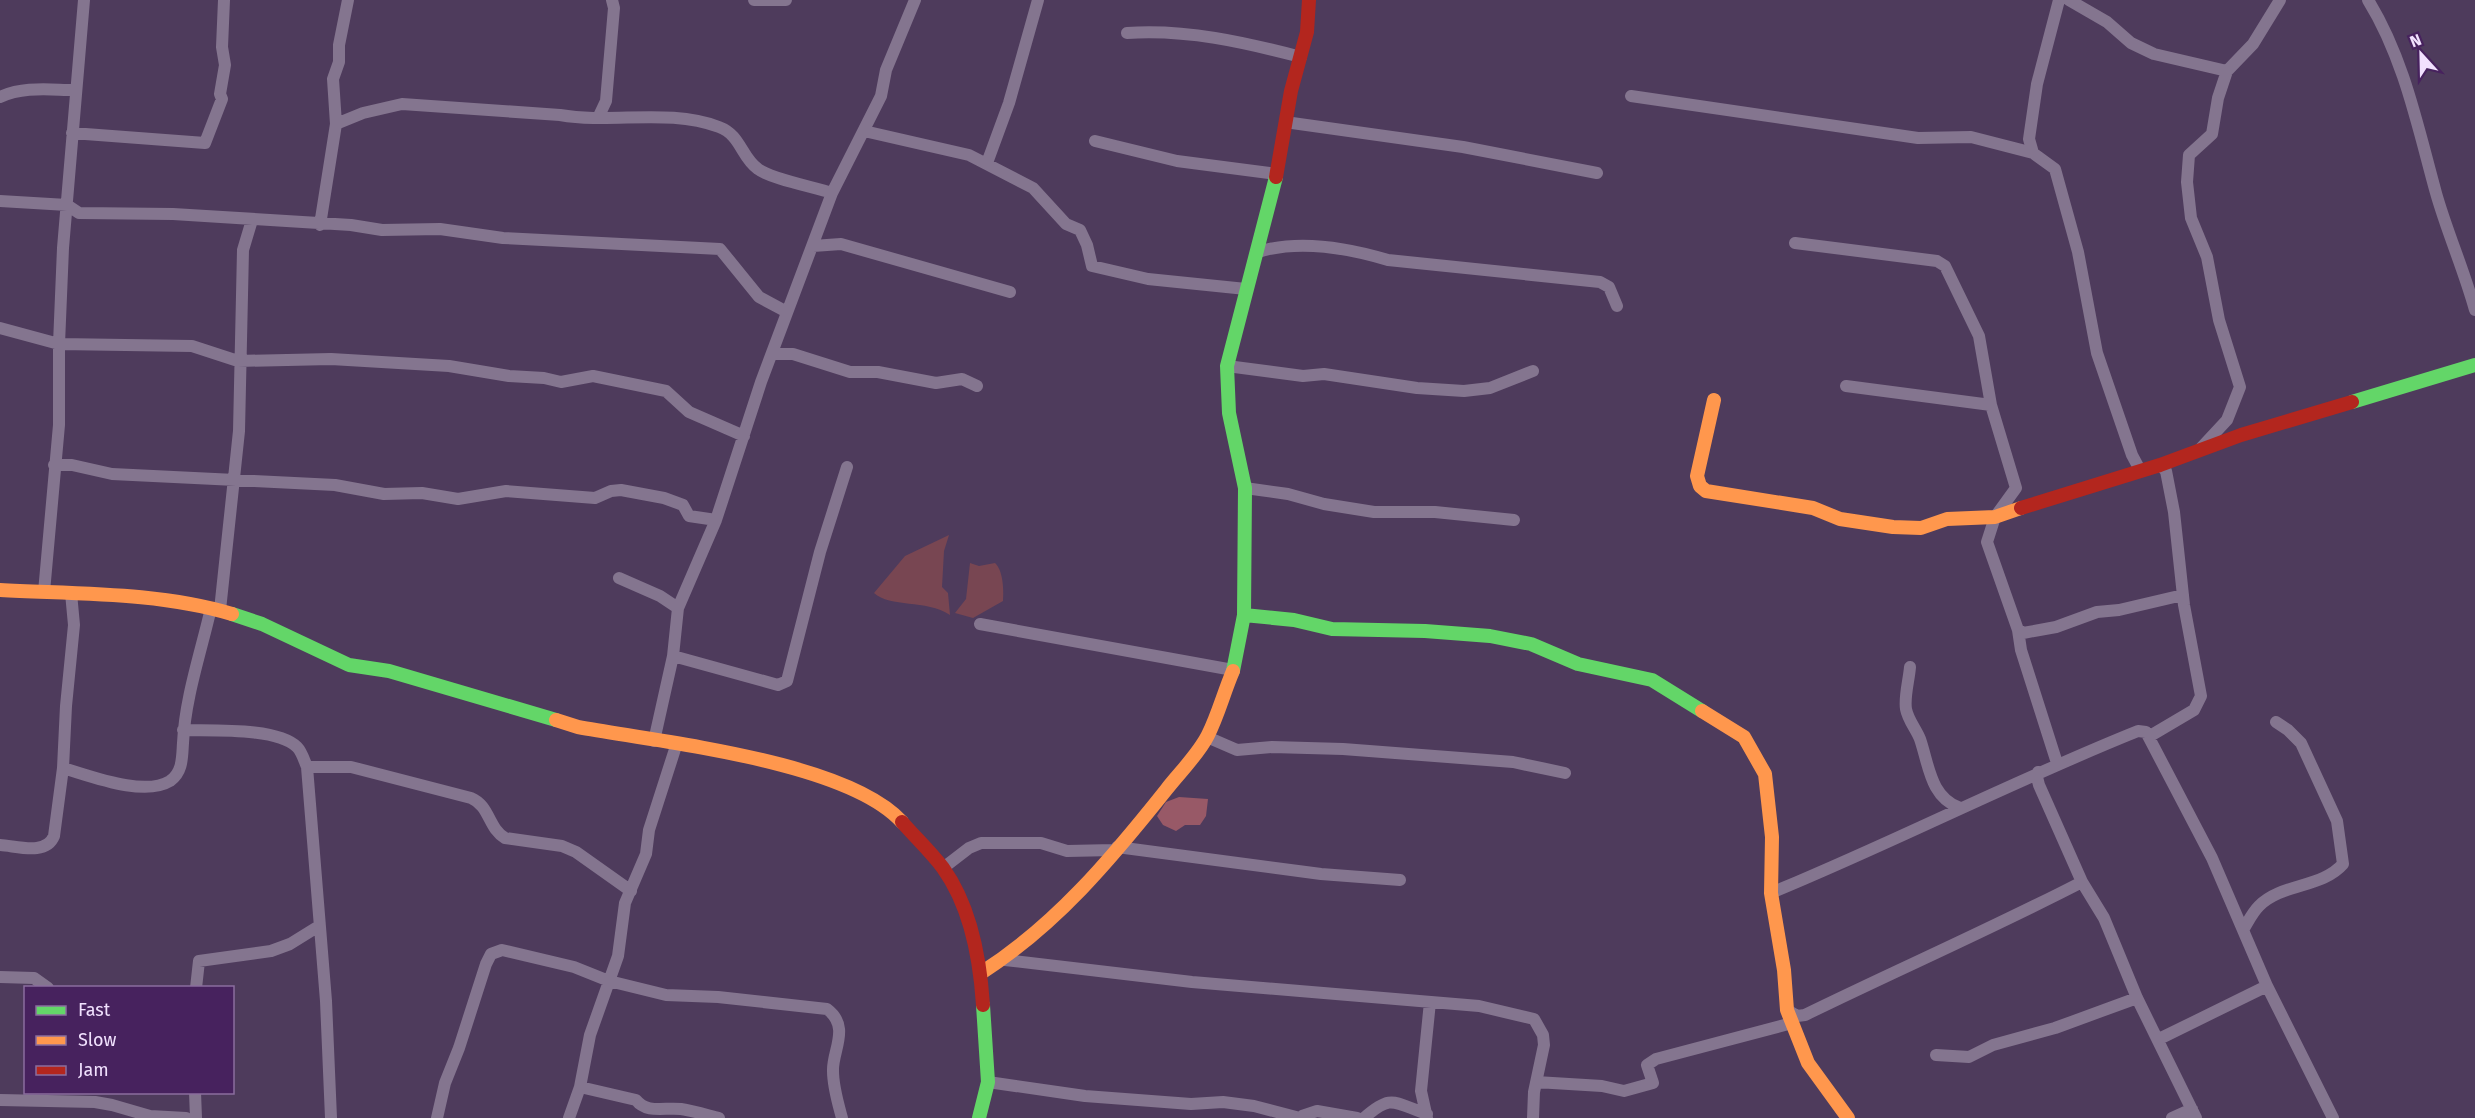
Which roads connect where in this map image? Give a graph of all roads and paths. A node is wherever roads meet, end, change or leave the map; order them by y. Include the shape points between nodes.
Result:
1 (84, 0) edge
2 (224, 0) edge
3 (754, 0) edge
4 (786, 0) edge
5 (915, 0) edge
6 (1038, 0) edge
7 (1309, 0) edge
8 (2059, 0) edge
9 (2068, 0) edge
10 (2280, 0) edge
11 (2368, 0) edge
12 (348, 1) edge
13 (615, 3) edge
14 (1127, 33) dead end
15 (1301, 57) junction
16 (2227, 71) junction
17 (75, 90) junction
18 (1631, 96) dead end
19 (0, 97) edge
20 (598, 118) junction
21 (1285, 122) junction
22 (336, 124) junction
23 (864, 130) junction
24 (72, 133) junction
25 (1095, 141) dead end
26 (2032, 153) junction
27 (987, 163) junction
28 (1597, 173) dead end
29 (1277, 174) junction
30 (832, 193) junction
31 (0, 201) edge
32 (67, 205) junction
33 (79, 213) junction
34 (252, 220) junction
35 (66, 224) junction
36 (320, 225) junction
37 (1795, 243) dead end
38 (813, 246) junction
39 (1258, 252) junction
40 (1246, 289) junction
41 (1010, 292) dead end
42 (1617, 306) dead end
43 (2475, 310) edge
44 (787, 312) junction
45 (0, 327) edge
46 (59, 344) junction
47 (773, 354) junction
48 (238, 361) junction
49 (2475, 365) edge
50 (1227, 366) junction
51 (1533, 371) dead end
52 (977, 386) dead end
53 (1846, 386) dead end
54 (1714, 400) dead end
55 (1992, 405) junction
56 (744, 436) junction
57 (2199, 449) junction
58 (54, 465) junction
59 (2160, 465) junction
60 (847, 467) dead end
61 (2140, 470) junction
62 (232, 480) junction
63 (1245, 488) junction
64 (1995, 517) junction
65 (716, 520) junction
66 (1514, 520) dead end
67 (619, 578) dead end
68 (0, 590) edge
69 (44, 592) junction
70 (71, 593) junction
71 (2183, 595) junction
72 (678, 608) junction
73 (215, 609) junction
74 (1244, 615) junction
75 (980, 624) dead end
76 (2018, 630) junction
77 (673, 656) junction
78 (1911, 667) dead end
79 (1233, 670) junction
80 (2276, 722) dead end
81 (183, 730) junction
82 (2150, 736) junction
83 (1207, 737) junction
84 (654, 741) junction
85 (676, 746) junction
86 (2057, 763) junction
87 (307, 767) junction
88 (63, 768) junction
89 (2038, 772) junction
90 (1565, 773) dead end
91 (1960, 808) junction
92 (0, 845) edge
93 (1115, 849) junction
94 (943, 868) junction
95 (1400, 880) dead end
96 (2082, 882) junction
97 (631, 891) junction
98 (1771, 893) junction
99 (319, 926) junction
100 (2243, 930) junction
101 (1005, 960) junction
102 (981, 973) junction
103 (607, 976) junction
104 (0, 977) edge
105 (46, 986) edge
106 (196, 986) edge
107 (2267, 986) junction
108 (2137, 998) junction
109 (1430, 1002) junction
110 (1787, 1010) junction
111 (1792, 1023) junction
112 (2159, 1039) junction
113 (1936, 1055) dead end
114 (988, 1082) junction
115 (1536, 1082) junction
116 (580, 1087) junction
117 (195, 1094) edge
118 (0, 1100) edge
119 (2194, 1113) edge
120 (1427, 1116) edge
121 (186, 1118) edge
122 (196, 1118) edge
123 (330, 1118) edge
124 (437, 1118) edge
125 (570, 1118) edge
126 (719, 1118) edge
127 (842, 1118) edge
128 (979, 1118) edge
129 (1301, 1118) edge
130 (1357, 1118) edge
131 (1364, 1118) edge
132 (1533, 1118) edge
133 (1848, 1118) edge
134 (2172, 1118) edge
135 (2333, 1118) edge

1 - 17 street
2 - 24 street via 222,99 205,143
3 - 4 street
5 - 23 street via 886,70 881,96
6 - 27 street via 1009,103
7 - 15 street
8 - 26 street via 2037,84 2029,139
9 - 16 street via 2154,54
10 - 16 street via 2253,44
11 - 43 street via 2386,32 2414,112
12 - 22 street via 333,79
13 - 20 street via 606,101
14 - 15 street via 1165,31 1251,44
15 - 21 street
16 - 57 street via 2212,134 2189,155 2187,182 2191,218 2207,257 2219,320 2240,387 2227,420
17 - 19 street via 32,89
17 - 24 street
18 - 26 street via 1918,138 1971,137
20 - 22 street via 402,104
20 - 30 street via 653,116 718,126 735,136 750,163 762,171
21 - 28 street via 1463,147
21 - 29 street
22 - 36 street
23 - 27 street via 969,155
23 - 30 street
24 - 32 street
25 - 29 street via 1177,161
26 - 61 street via 2055,170 2079,252 2097,353
27 - 40 street via 1033,188 1066,225 1080,230 1092,266 1148,279
29 - 39 street
30 - 38 street
31 - 32 street
32 - 33 street
32 - 35 street
33 - 34 street
33 - 35 street
34 - 36 street
34 - 48 street via 243,250
35 - 46 street
36 - 44 street via 440,229 503,238 720,249 759,297
37 - 55 street via 1937,261 1946,266 1979,336
38 - 41 street via 841,244
38 - 44 street
39 - 40 street
39 - 42 street via 1298,245 1389,260 1600,282 1608,287
40 - 50 street
44 - 47 street
45 - 46 street
46 - 48 street via 173,344
46 - 58 street via 59,425
47 - 52 street via 793,354 850,372 878,372 936,383 962,379
47 - 56 street
48 - 56 street via 331,359 449,366 561,382 593,376 666,391 689,412
48 - 62 street via 238,431
49 - 57 street
50 - 51 street via 1464,391 1490,388
50 - 63 street via 1229,413
53 - 55 street
54 - 64 street via 1697,476 1706,491 1814,508 1840,519 1893,527 1921,528 1947,519
55 - 64 street via 2016,489
56 - 65 street
57 - 59 street
58 - 62 street via 112,474
58 - 69 street
59 - 61 street
59 - 71 street via 2166,471 2174,512
60 - 77 street via 816,566 787,681 778,685
61 - 64 street
62 - 65 street via 335,485 384,494 422,493 458,499 506,491 595,498 621,490 663,498 683,505 688,516
62 - 73 street
63 - 66 street via 1374,512 1435,512
63 - 74 street
64 - 76 street via 1987,542
65 - 72 street
67 - 72 street
68 - 69 street
69 - 70 street
70 - 73 street
70 - 88 street via 74,625
71 - 76 street via 2097,612 2056,627 2023,633
71 - 82 street via 2201,696 2194,710
72 - 77 street
73 - 81 street
73 - 84 street via 262,624 349,664 389,671 578,727
74 - 79 street
74 - 98 street via 1332,628 1425,631 1519,641 1578,664 1652,680 1749,743 1765,774 1769,798
75 - 79 street
76 - 86 street via 2020,650
77 - 84 street
78 - 91 street via 1906,708 1940,796
79 - 83 street
80 - 100 street via 2301,743 2337,821 2343,864 2329,875 2260,904
81 - 87 street via 282,738 295,745
81 - 88 street via 182,765 177,776 158,785 133,786
82 - 86 street via 2138,731
82 - 100 street via 2212,858
83 - 90 street via 1237,750 1343,749 1513,762
83 - 93 street
84 - 85 street
85 - 94 street via 758,760 856,790 891,812
85 - 97 street via 649,830 646,854
86 - 89 street
87 - 97 street via 351,767 471,798 485,808 498,834 562,846
87 - 99 street
88 - 92 street via 52,843 36,849
89 - 91 street
89 - 96 street via 2039,785
91 - 98 street via 1863,855
93 - 94 street via 1067,851 1041,843 993,842 969,848
93 - 95 street
93 - 101 street via 1033,939
94 - 102 street via 965,907
96 - 108 street via 2104,918
96 - 110 street via 1805,1015 1797,1016
97 - 103 street via 621,919 618,956
98 - 110 street
99 - 106 street via 271,951 199,962
99 - 123 street
100 - 107 street
101 - 102 street
101 - 109 street via 1192,982
102 - 114 street
103 - 116 street
103 - 124 street via 502,950 491,954 445,1083
103 - 127 street via 666,995 827,1009 839,1032 832,1073
104 - 105 street via 34,978
107 - 112 street
107 - 135 street
108 - 112 street
108 - 113 street via 2055,1028 1994,1044 1969,1057
109 - 115 street via 1479,1006 1534,1019 1540,1025 1544,1045
109 - 120 street via 1421,1091
110 - 111 street
111 - 115 street via 1656,1059 1647,1065 1653,1083 1624,1090
111 - 133 street via 1808,1063
112 - 119 street
114 - 128 street
114 - 129 street via 1085,1096 1191,1104 1223,1102
115 - 132 street
116 - 125 street
116 - 126 street via 636,1100 651,1109 679,1109
117 - 122 street
118 - 121 street via 95,1102 150,1116
119 - 134 street
120 - 131 street via 1390,1101 1379,1103
129 - 130 street via 1317,1111

